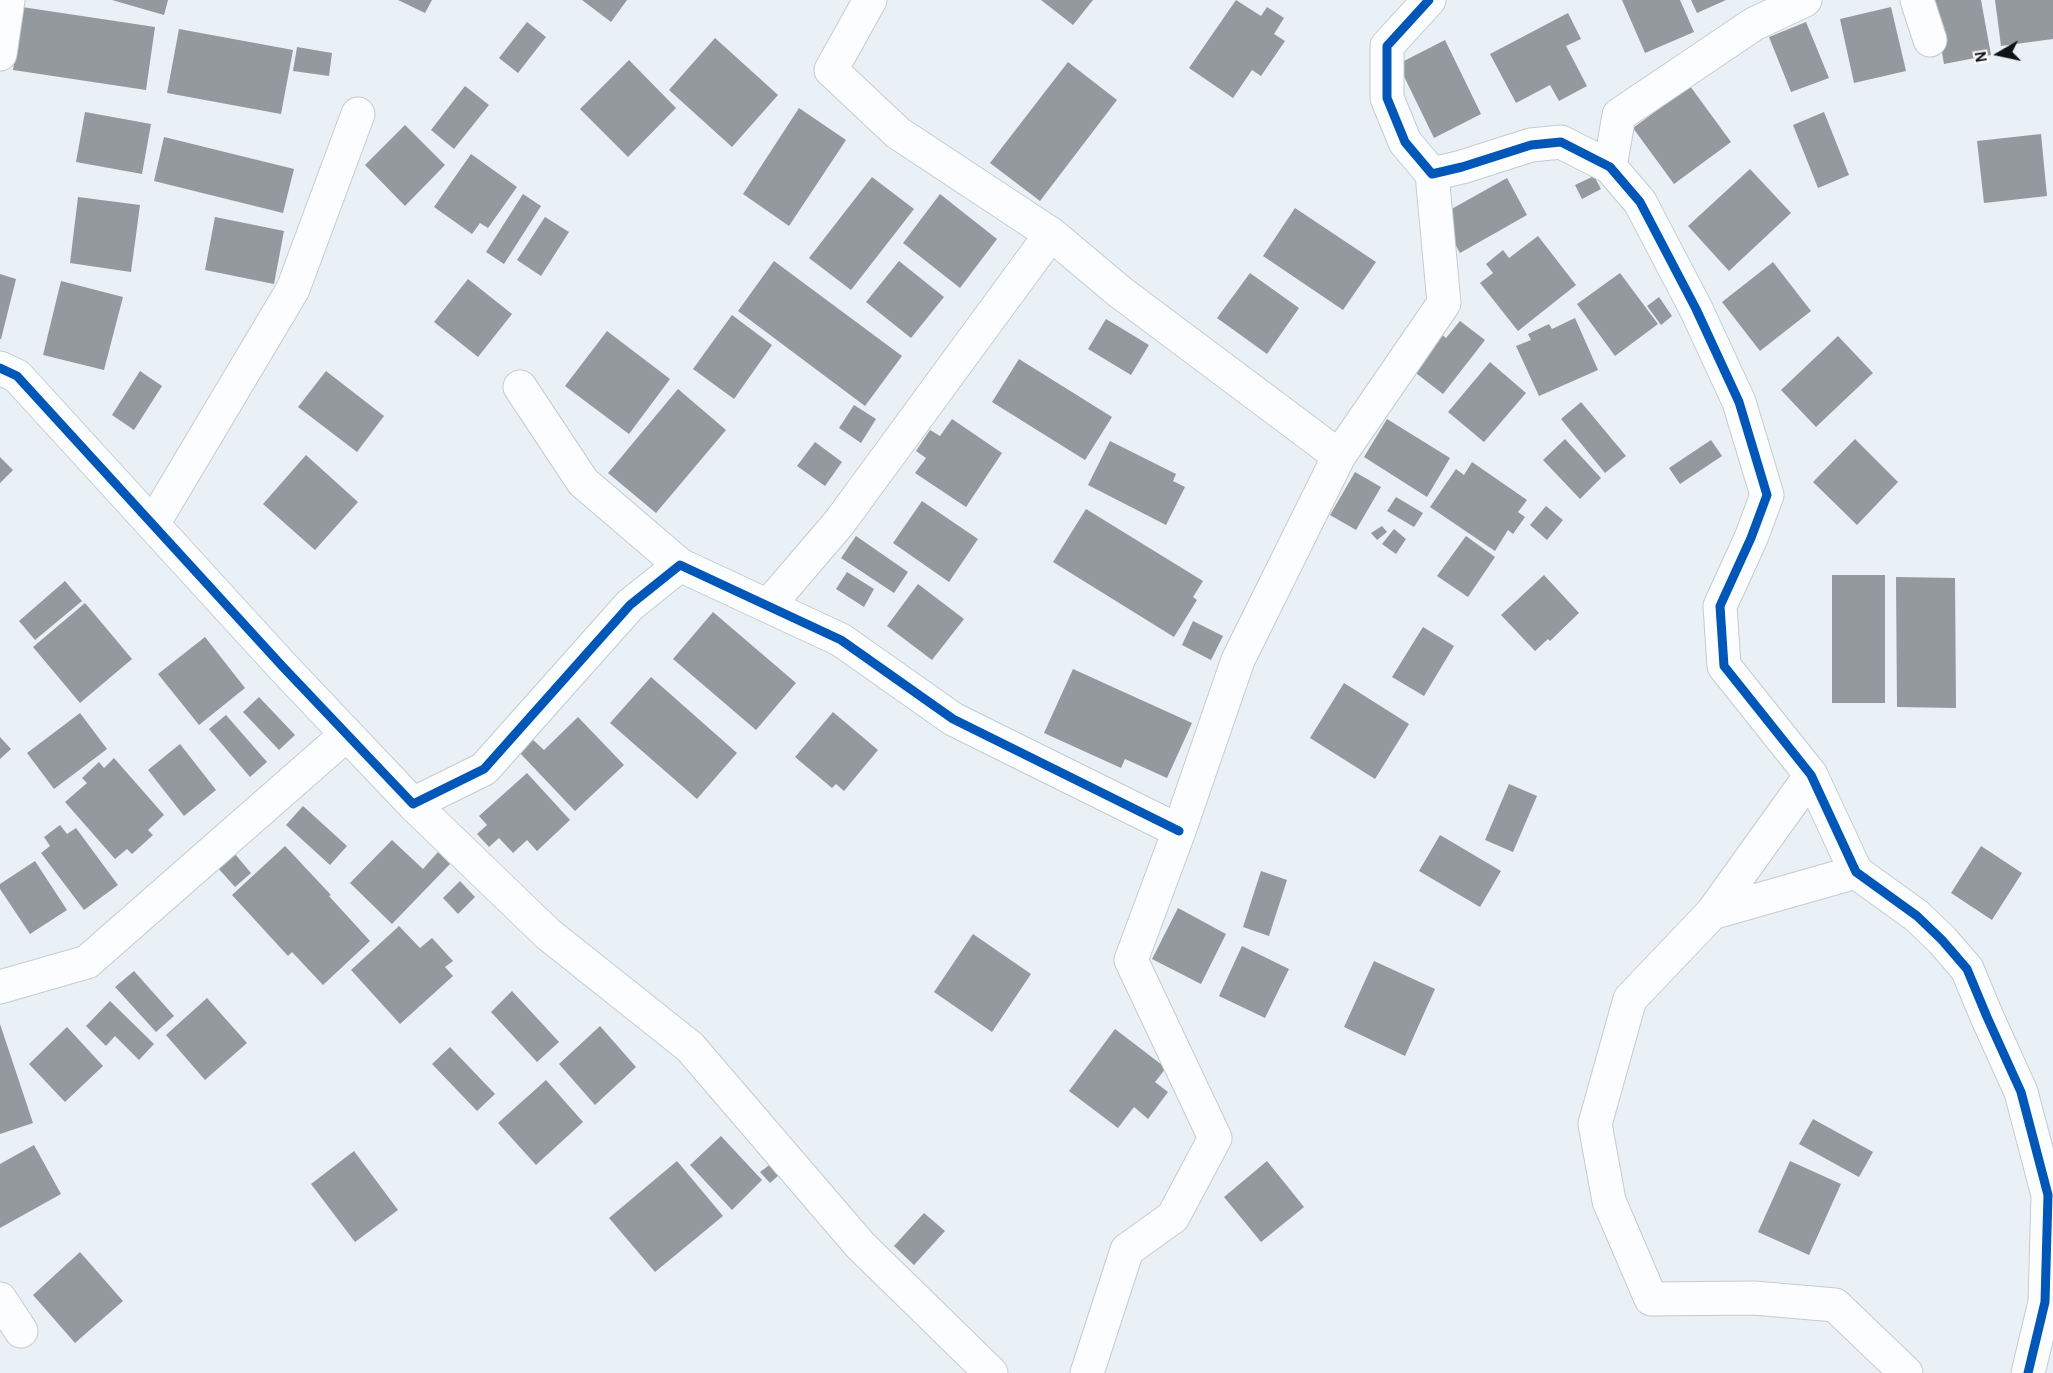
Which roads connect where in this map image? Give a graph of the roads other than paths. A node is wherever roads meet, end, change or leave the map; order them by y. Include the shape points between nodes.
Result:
1 (8, 0) edge
2 (870, 0) edge
3 (1429, 0) edge
4 (1805, 0) edge
5 (1917, 0) edge
6 (1930, 40) dead end
7 (0, 54) edge
8 (358, 114) dead end
9 (1610, 167) junction
10 (1432, 174) junction
11 (1051, 234) junction
12 (0, 368) edge
13 (520, 387) dead end
14 (1340, 456) junction
15 (153, 524) junction
16 (681, 565) junction
17 (768, 606) junction
18 (347, 734) junction
19 (1811, 775) junction
20 (413, 804) junction
21 (1179, 831) junction
22 (1856, 872) junction
23 (1712, 913) junction
24 (0, 987) edge
25 (0, 1299) edge
26 (21, 1331) dead end
27 (991, 1373) edge
28 (1087, 1373) edge
29 (1906, 1373) edge
30 (2028, 1373) edge

1 - 7 street
2 - 11 street via 831,70 898,133
3 - 10 street via 1387,45 1387,98 1405,142
4 - 9 street via 1754,24 1618,115
5 - 6 street
8 - 15 street via 293,289
9 - 10 street via 1561,142 1530,145
9 - 19 street via 1640,202 1739,402 1767,495 1720,606 1724,666
10 - 14 street via 1444,303
11 - 14 street via 1120,292
11 - 17 street via 839,523
12 - 15 street via 17,376
13 - 16 street via 583,482
14 - 21 street via 1238,660
15 - 18 street
16 - 17 street
16 - 20 street via 630,605 484,770
17 - 21 street via 841,639 953,719
18 - 20 street
18 - 24 street via 87,962
19 - 22 street
19 - 23 street
20 - 27 street via 548,934 690,1047 860,1245
21 - 28 street via 1131,960 1215,1138 1173,1217 1127,1250
22 - 23 street
22 - 30 street via 1917,916 1967,969 2021,1092 2049,1195 2045,1302
23 - 29 street via 1630,999 1595,1124 1609,1201 1651,1299 1754,1298 1835,1305
25 - 26 street

